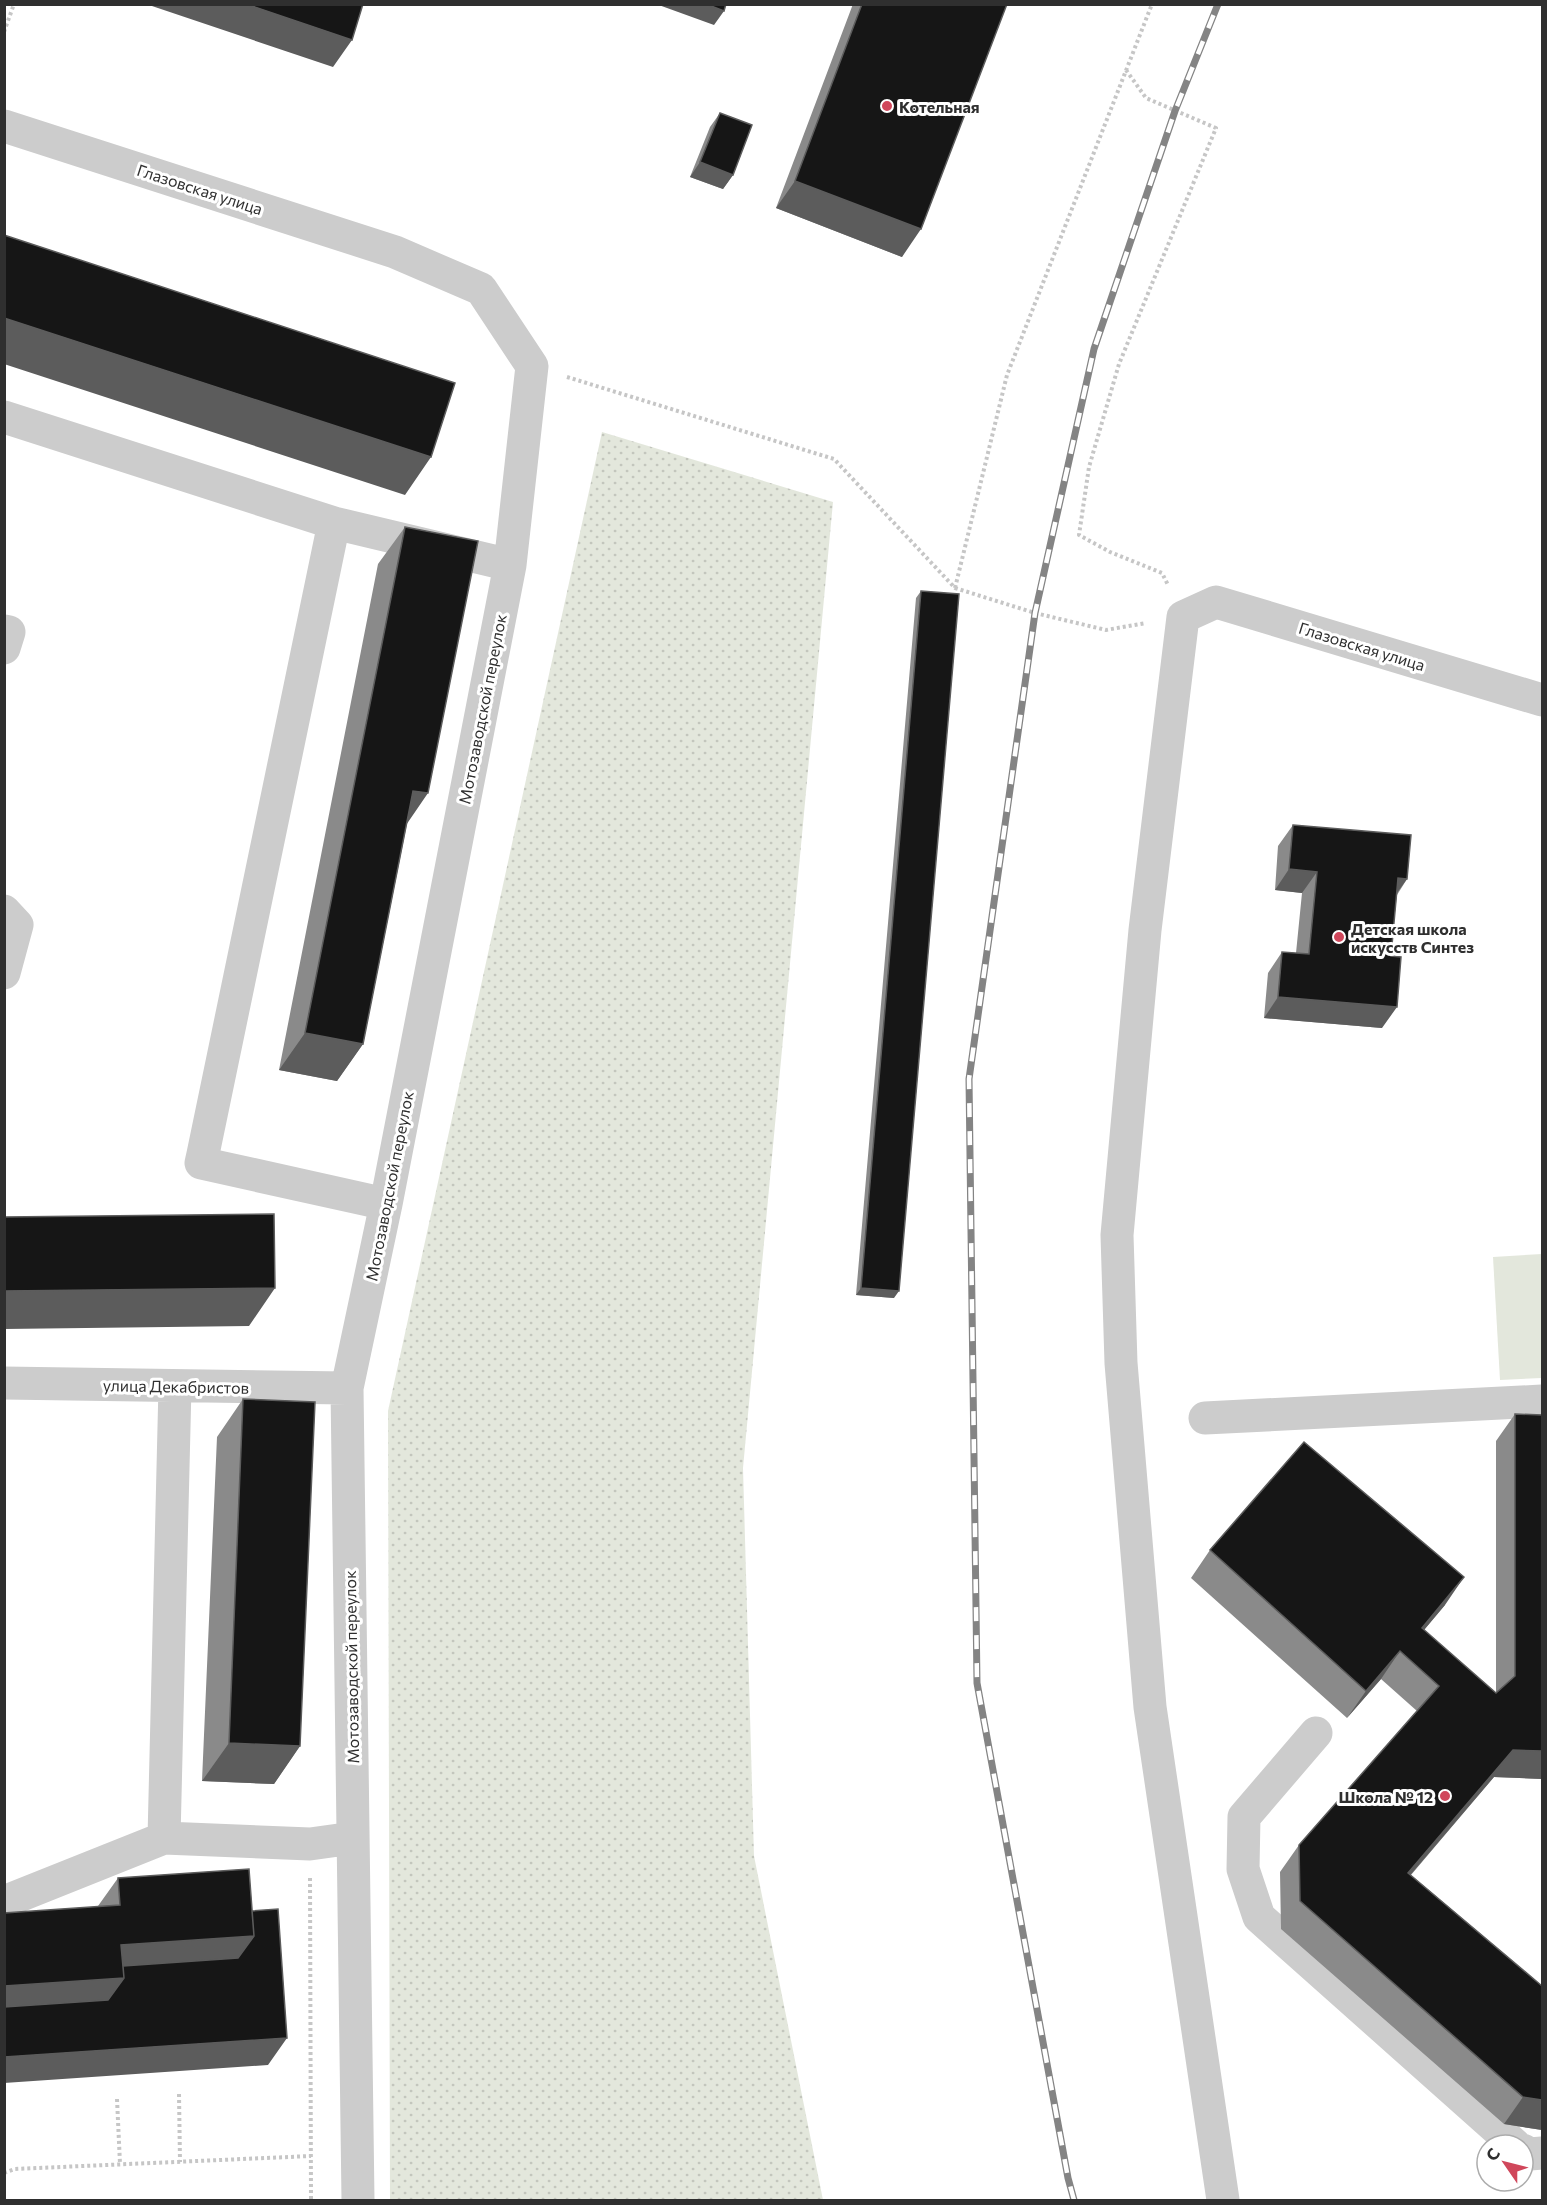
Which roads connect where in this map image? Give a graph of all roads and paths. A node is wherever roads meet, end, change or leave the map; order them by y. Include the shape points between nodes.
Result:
1 (14, 4) edge
2 (1152, 4) edge
3 (4, 32) edge
4 (1126, 70) junction
5 (4, 126) edge
6 (532, 366) junction
7 (4, 417) edge
8 (334, 523) junction
9 (510, 565) junction
10 (955, 588) junction
11 (1183, 617) junction
12 (4, 631) edge
13 (4, 648) edge
14 (1542, 700) edge
15 (4, 911) edge
16 (4, 974) edge
17 (386, 1204) junction
18 (4, 1383) edge
19 (175, 1386) junction
20 (347, 1388) junction
21 (1542, 1401) edge
22 (1205, 1418) dead end
23 (1316, 1733) dead end
24 (164, 1838) junction
25 (353, 1838) junction
26 (310, 1844) junction
27 (4, 1902) edge
28 (179, 2094) dead end
29 (117, 2099) dead end
30 (1502, 2133) edge
31 (311, 2156) junction
32 (180, 2162) junction
33 (120, 2164) junction
34 (4, 2173) edge
35 (311, 2200) edge
36 (358, 2200) edge
37 (1223, 2200) edge

1 - 3 path
2 - 4 path
4 - 10 path via 1007,375
4 - 11 path via 1146,98 1216,128 1119,364 1089,467 1079,535 1162,573
5 - 6 street, Глазовская улица via 395,252 481,289
6 - 9 street, Мотозаводской переулок
6 - 10 path via 834,459
7 - 8 street
8 - 9 street
8 - 17 street via 201,1163
9 - 17 street, Мотозаводской переулок
10 - 11 path via 1035,614 1106,630
11 - 14 street, Глазовская улица via 1216,602
11 - 37 street via 1145,930 1117,1235 1121,1363 1150,1707
12 - 13 street via 9,632
15 - 16 street via 17,925
17 - 20 street, Мотозаводской переулок
18 - 19 street, улица Декабристов
19 - 20 street, улица Декабристов
19 - 24 street
20 - 25 street, Мотозаводской переулок
21 - 22 street
23 - 30 street via 1244,1817 1243,1869 1259,1917
24 - 26 street
24 - 27 street
25 - 26 street
25 - 36 street, Мотозаводской переулок
26 - 31 path
28 - 32 path
29 - 33 path
31 - 32 path
31 - 35 path
32 - 33 path
33 - 34 path via 15,2169

